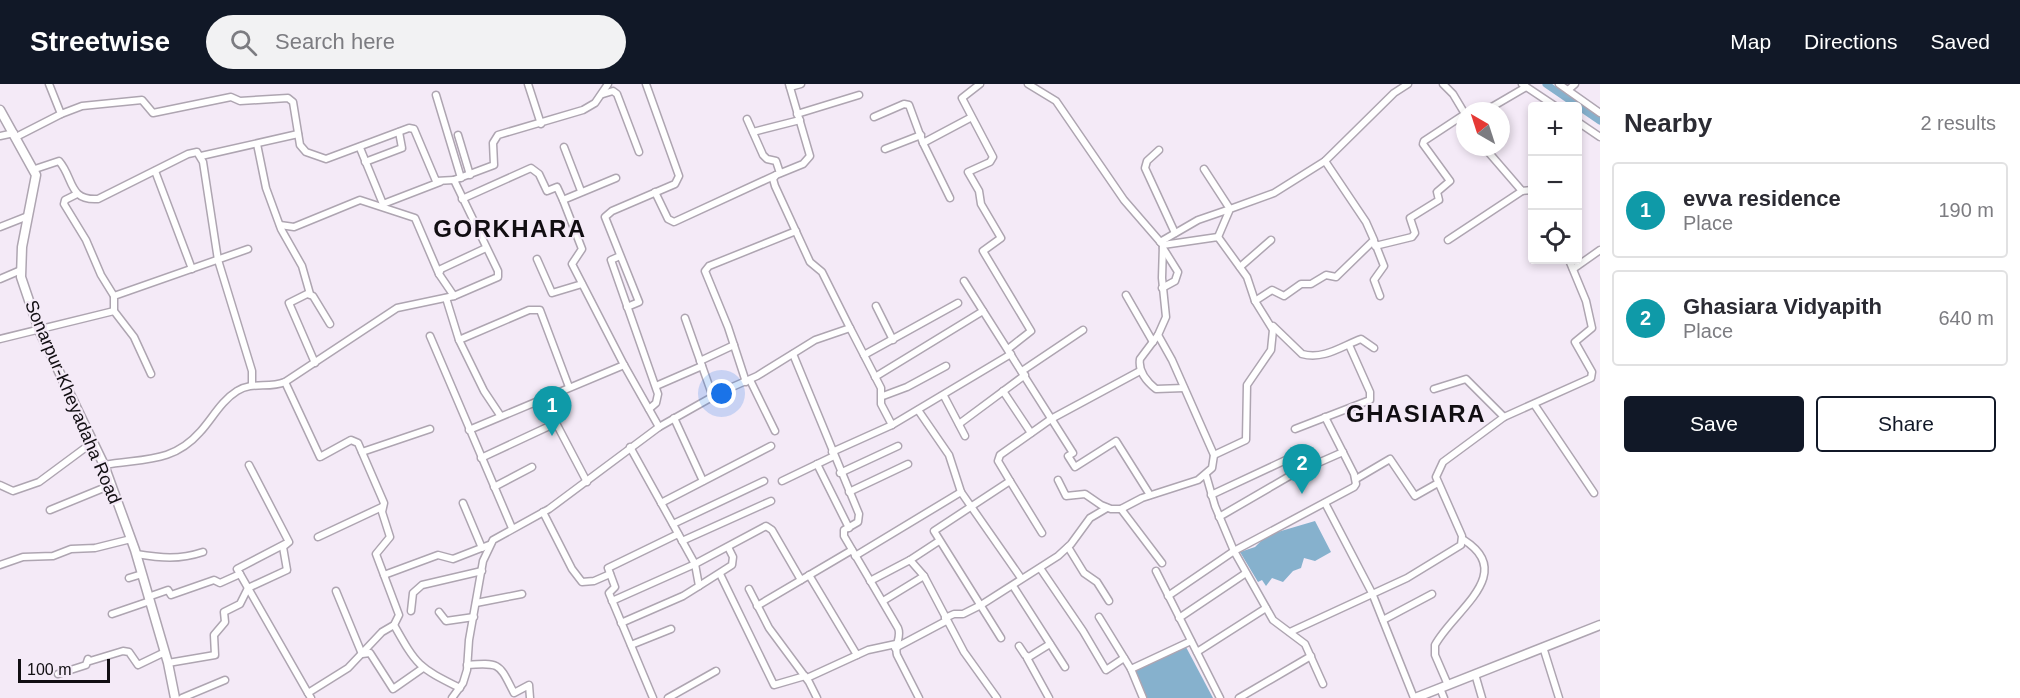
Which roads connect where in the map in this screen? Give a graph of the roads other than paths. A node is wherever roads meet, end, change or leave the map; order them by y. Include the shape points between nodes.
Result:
1 (49, 84) edge
2 (528, 84) edge
3 (608, 84) edge
4 (646, 84) edge
5 (801, 84) edge
6 (980, 84) edge
7 (1028, 84) edge
8 (1408, 84) edge
9 (1443, 84) edge
10 (1559, 84) edge
11 (1575, 84) edge
12 (1524, 85) edge
13 (789, 86) edge
14 (1568, 90) junction
15 (436, 95) dead end
16 (602, 95) junction
17 (859, 95) dead end
18 (1458, 102) edge
19 (1498, 102) edge
20 (1549, 102) edge
21 (0, 110) edge
22 (1600, 113) edge
23 (61, 114) junction
24 (798, 117) junction
25 (874, 117) dead end
26 (970, 118) junction
27 (747, 119) dead end
28 (1456, 120) edge
29 (541, 124) junction
30 (1582, 125) edge
31 (399, 132) junction
32 (753, 132) junction
33 (15, 135) junction
34 (298, 135) junction
35 (458, 135) dead end
36 (921, 135) junction
37 (0, 136) edge
38 (1600, 137) edge
39 (923, 143) junction
40 (257, 144) junction
41 (564, 147) dead end
42 (360, 148) junction
43 (885, 149) dead end
44 (1159, 150) dead end
45 (639, 152) dead end
46 (201, 156) junction
47 (1492, 156) edge
48 (1325, 161) junction
49 (365, 162) junction
50 (35, 169) junction
51 (1204, 169) dead end
52 (155, 171) junction
53 (778, 174) junction
54 (470, 175) junction
55 (616, 178) dead end
56 (458, 179) junction
57 (440, 182) junction
58 (1528, 190) edge
59 (581, 191) junction
60 (1522, 191) junction
61 (655, 192) junction
62 (77, 194) junction
63 (950, 198) dead end
64 (462, 199) junction
65 (563, 200) junction
66 (1230, 209) junction
67 (28, 216) junction
68 (280, 225) junction
69 (0, 227) edge
70 (796, 231) junction
71 (1175, 233) junction
72 (1218, 237) junction
73 (1271, 240) dead end
74 (1448, 240) dead end
75 (1375, 243) junction
76 (1162, 245) junction
77 (486, 248) junction
78 (248, 249) dead end
79 (1600, 250) edge
80 (620, 256) junction
81 (537, 259) dead end
82 (218, 260) junction
83 (1571, 264) edge
84 (1240, 267) junction
85 (192, 269) junction
86 (1573, 269) junction
87 (21, 270) junction
88 (439, 274) junction
89 (0, 279) edge
90 (964, 282) dead end
91 (582, 284) junction
92 (1162, 288) junction
93 (310, 294) junction
94 (1126, 295) dead end
95 (114, 296) junction
96 (454, 296) junction
97 (1380, 296) dead end
98 (446, 298) junction
99 (1255, 301) junction
100 (958, 303) dead end
101 (876, 306) dead end
102 (627, 307) junction
103 (114, 311) junction
104 (983, 311) junction
105 (685, 318) dead end
106 (1268, 322) junction
107 (330, 324) dead end
108 (849, 328) junction
109 (39, 330) junction
110 (1083, 330) dead end
111 (1158, 335) junction
112 (430, 336) dead end
113 (0, 339) edge
114 (459, 340) junction
115 (893, 340) junction
116 (1153, 342) junction
117 (734, 345) junction
118 (1349, 345) junction
119 (1374, 348) dead end
120 (1009, 352) junction
121 (792, 354) junction
122 (864, 355) junction
123 (315, 363) junction
124 (701, 363) junction
125 (624, 364) junction
126 (946, 366) dead end
127 (1140, 370) junction
128 (1024, 373) junction
129 (151, 374) dead end
130 (875, 377) junction
131 (748, 381) junction
132 (285, 382) junction
133 (252, 384) junction
134 (656, 386) junction
135 (569, 387) junction
136 (1184, 388) junction
137 (1434, 389) dead end
138 (1003, 391) junction
139 (883, 396) junction
140 (944, 396) junction
141 (712, 397) junction
142 (1534, 405) junction
143 (649, 409) junction
144 (918, 410) junction
145 (500, 416) junction
146 (1325, 417) junction
147 (1504, 417) junction
148 (674, 418) junction
149 (1051, 419) junction
150 (959, 424) junction
151 (892, 425) junction
152 (659, 427) junction
153 (430, 429) dead end
154 (1295, 429) dead end
155 (469, 430) junction
156 (775, 431) dead end
157 (1031, 433) junction
158 (965, 436) dead end
159 (93, 442) junction
160 (771, 446) dead end
161 (898, 446) dead end
162 (630, 447) junction
163 (362, 452) junction
164 (1343, 452) junction
165 (833, 454) junction
166 (1214, 455) junction
167 (481, 458) junction
168 (1288, 459) dead end
169 (817, 464) junction
170 (908, 464) dead end
171 (104, 465) junction
172 (249, 465) dead end
173 (532, 466) dead end
174 (840, 472) junction
175 (1206, 475) junction
176 (1356, 479) junction
177 (1058, 480) dead end
178 (703, 481) junction
179 (764, 481) dead end
180 (782, 481) dead end
181 (1010, 481) junction
182 (587, 482) junction
183 (1437, 483) junction
184 (0, 485) edge
185 (111, 485) junction
186 (494, 487) junction
187 (849, 492) junction
188 (961, 492) junction
189 (1594, 493) dead end
190 (1150, 495) junction
191 (1211, 495) junction
192 (771, 501) dead end
193 (661, 502) junction
194 (463, 503) dead end
195 (1325, 503) junction
196 (382, 507) junction
197 (972, 508) junction
198 (1107, 508) junction
199 (1121, 509) junction
200 (50, 510) dead end
201 (543, 512) junction
202 (1219, 517) junction
203 (672, 524) junction
204 (512, 528) junction
205 (849, 528) junction
206 (1042, 532) dead end
207 (678, 534) junction
208 (318, 537) dead end
209 (131, 539) junction
210 (1464, 540) junction
211 (682, 541) junction
212 (939, 542) junction
213 (285, 544) junction
214 (489, 545) junction
215 (728, 547) junction
216 (1068, 547) junction
217 (482, 548) junction
218 (1234, 551) junction
219 (203, 552) dead end
220 (853, 553) junction
221 (136, 554) junction
222 (910, 560) junction
223 (1162, 562) dead end
224 (695, 564) junction
225 (0, 565) edge
226 (1040, 568) junction
227 (482, 571) junction
228 (1156, 571) dead end
229 (1246, 573) junction
230 (142, 574) junction
231 (240, 574) junction
232 (610, 574) junction
233 (720, 574) junction
234 (384, 575) junction
235 (809, 575) junction
236 (924, 576) junction
237 (129, 578) dead end
238 (1021, 578) junction
239 (801, 580) junction
240 (870, 581) junction
241 (699, 586) junction
242 (1013, 586) junction
243 (248, 588) junction
244 (749, 590) dead end
245 (336, 591) dead end
246 (1372, 593) junction
247 (522, 594) dead end
248 (1432, 594) dead end
249 (1168, 596) junction
250 (149, 599) junction
251 (612, 601) junction
252 (883, 601) junction
253 (1109, 601) dead end
254 (476, 603) junction
255 (981, 605) junction
256 (757, 606) junction
257 (1266, 608) junction
258 (411, 610) dead end
259 (439, 612) dead end
260 (112, 614) dead end
261 (1099, 616) dead end
262 (474, 617) junction
263 (1179, 618) junction
264 (945, 620) junction
265 (1383, 620) junction
266 (621, 623) junction
267 (394, 625) junction
268 (1600, 625) edge
269 (671, 629) dead end
270 (1290, 632) junction
271 (1001, 638) dead end
272 (1191, 640) junction
273 (1050, 644) junction
274 (631, 645) junction
275 (895, 646) junction
276 (1020, 646) dead end
277 (1543, 647) junction
278 (165, 652) junction
279 (1197, 652) junction
280 (362, 654) junction
281 (857, 655) junction
282 (1311, 656) junction
283 (1027, 657) junction
284 (1124, 658) junction
285 (168, 663) junction
286 (467, 665) junction
287 (1065, 667) dead end
288 (423, 668) junction
289 (1131, 669) junction
290 (716, 670) dead end
291 (58, 674) dead end
292 (1475, 674) junction
293 (806, 677) junction
294 (225, 680) dead end
295 (1323, 684) dead end
296 (1444, 687) junction
297 (460, 688) junction
298 (310, 695) edge
299 (1419, 697) edge
300 (175, 698) edge
301 (182, 698) edge
302 (452, 698) edge
303 (530, 698) edge
304 (653, 698) edge
305 (669, 698) edge
306 (817, 698) edge
307 (919, 698) edge
308 (997, 698) edge
309 (1049, 698) edge
310 (1143, 698) edge
311 (1220, 698) edge
312 (1239, 698) edge
313 (1444, 698) edge
314 (1482, 698) edge
315 (1559, 698) edge

1 - 23 street
2 - 29 street
3 - 16 street
4 - 61 street via 679,176 675,184
5 - 13 street
6 - 26 street via 962,98
7 - 76 street via 1056,101 1124,200
8 - 48 street
9 - 18 street
10 - 14 street
11 - 14 street
12 - 19 street
12 - 20 street
13 - 24 street
14 - 22 street
15 - 56 street
16 - 29 street via 583,110
16 - 45 street via 613,90 617,94
17 - 24 street
21 - 33 main road
23 - 33 street
23 - 34 street via 93,105 142,100 153,113 231,97 288,98 294,102
24 - 32 street
24 - 53 street via 809,149 808,161
25 - 36 street via 907,105
26 - 39 street
26 - 120 street via 993,159 972,169 969,175 1001,238 984,248 984,254 1031,331
27 - 32 street
28 - 75 street via 1423,144 1450,181 1438,190 1439,200 1410,218 1415,233 1412,237
29 - 54 street via 498,135 494,165
30 - 38 street
31 - 42 street
31 - 49 street via 402,148
31 - 57 street via 409,128 417,132 433,176
32 - 53 street via 763,155 776,161
33 - 37 street
33 - 50 main road
34 - 40 street
34 - 42 street via 302,149 326,159
35 - 54 street
36 - 39 street
36 - 43 street
39 - 63 street
40 - 46 street
40 - 68 street via 266,188
41 - 59 street
42 - 49 street
44 - 71 street via 1145,168
46 - 52 street via 194,152
46 - 82 street
47 - 60 street
48 - 66 street via 1275,194
48 - 75 street via 1366,222
49 - 57 street via 386,205
50 - 62 street via 59,161
50 - 67 main road, Sonarpur-Kheyadaha Road
51 - 66 street
52 - 62 street via 98,199 88,200
52 - 85 street
53 - 61 street via 674,222 668,219
53 - 70 street via 773,179 775,186
54 - 56 street
55 - 59 street
56 - 57 street
56 - 64 street
58 - 60 street
59 - 65 street
60 - 74 street
61 - 80 street via 605,217
62 - 95 street via 64,204
64 - 65 street via 531,168 539,174 547,191 556,186
64 - 77 street
65 - 91 street via 582,249 572,264
66 - 71 street
66 - 72 street
67 - 69 street
67 - 87 main road, Sonarpur-Kheyadaha Road
68 - 88 street via 294,227 360,200 415,218
68 - 93 street via 302,266
70 - 108 street via 810,262 822,272
70 - 117 street via 707,268 706,276
71 - 76 street
72 - 76 street
72 - 84 street
73 - 84 street
75 - 97 street via 1384,266 1374,280
75 - 99 street via 1336,277 1326,275 1311,284 1301,284 1284,296 1272,290
76 - 92 street
76 - 92 street via 1178,272 1175,281
77 - 88 street via 444,266
77 - 96 street via 498,277
78 - 82 street
79 - 86 street
80 - 102 street via 611,260
80 - 102 street via 639,302
81 - 91 street via 552,292
82 - 85 street
82 - 133 street via 252,371
83 - 86 street
84 - 99 street
85 - 95 street
86 - 142 street via 1592,328 1575,342 1592,375
87 - 89 street
87 - 109 main road, Sonarpur-Kheyadaha Road
88 - 96 street
90 - 104 street
91 - 125 street
92 - 111 street via 1166,316
93 - 107 street
93 - 123 street via 289,303
94 - 116 street
95 - 103 street
96 - 98 street
98 - 114 street
98 - 123 street via 397,308
99 - 106 street
100 - 115 street
101 - 115 street
102 - 134 street
103 - 109 street
103 - 129 street via 134,336
104 - 120 street
104 - 130 street
105 - 124 street
106 - 118 street via 1302,354 1339,350
106 - 166 street via 1274,340 1247,385 1246,440
108 - 121 street via 815,340
108 - 122 street
109 - 113 street
109 - 159 main road, Sonarpur-Kheyadaha Road
110 - 128 street
111 - 116 street
111 - 136 street
112 - 155 street
114 - 135 street via 529,310 540,310
114 - 145 street
115 - 122 street
116 - 127 street via 1140,359
117 - 124 street
117 - 131 street
118 - 119 street via 1361,339
118 - 146 street via 1372,397
120 - 128 street
120 - 140 street
121 - 131 street
121 - 165 street
122 - 130 street
123 - 132 street
124 - 134 street
124 - 141 street
125 - 135 street
125 - 143 street
126 - 139 street
127 - 136 street via 1156,388
127 - 149 street
128 - 138 street
128 - 149 street
130 - 139 street
131 - 141 street
131 - 156 street
132 - 133 street via 267,387
132 - 163 street via 320,456 351,440 358,443
133 - 171 street via 231,395 200,433 169,456
134 - 143 street via 658,399
135 - 145 street
136 - 166 street
137 - 147 street via 1466,379
138 - 150 street
138 - 157 street
139 - 151 street via 881,405
140 - 144 street
140 - 150 street
141 - 148 street
142 - 147 street
142 - 189 street
143 - 152 street
144 - 151 street
144 - 188 street via 949,454
145 - 155 street
146 - 154 street
146 - 164 street
147 - 183 street via 1443,462
148 - 152 street
148 - 178 street
149 - 157 street
149 - 190 street via 1073,453 1068,456 1075,467 1116,441
150 - 158 street
151 - 165 street
152 - 162 street
153 - 163 street
155 - 167 street
157 - 181 street via 998,457
159 - 171 main road, Sonarpur-Kheyadaha Road
159 - 184 street via 28,488 13,491
160 - 178 street
161 - 174 street
162 - 182 street
162 - 193 street
163 - 196 street via 382,498
164 - 176 street
164 - 202 street via 1293,474
165 - 169 street
165 - 174 street
166 - 175 street via 1215,461
167 - 182 street via 556,423
167 - 186 street
168 - 191 street
169 - 180 street
169 - 205 street
170 - 187 street
171 - 185 main road, Sonarpur-Kheyadaha Road
172 - 213 street via 289,542
173 - 186 street
174 - 187 street
175 - 190 street
175 - 191 street
176 - 183 street via 1390,459 1415,496
176 - 195 street via 1350,491
177 - 198 street via 1066,496 1085,494
178 - 193 street
179 - 203 street
181 - 197 street
181 - 206 street
182 - 201 street
183 - 210 street
185 - 200 street
185 - 209 main road, Sonarpur-Kheyadaha Road
186 - 204 street
187 - 205 street via 860,519
188 - 197 street
188 - 220 street
190 - 199 street
191 - 202 street
192 - 211 street
193 - 203 street
194 - 217 street
195 - 218 street
195 - 246 street
196 - 208 street
196 - 234 street via 390,537 376,554
197 - 212 street via 934,531
197 - 238 street
198 - 199 street
198 - 216 street via 1090,518
199 - 223 street
201 - 204 street
201 - 232 street via 582,582
202 - 218 street
203 - 207 street
204 - 214 street
205 - 220 street via 843,533
207 - 211 street
207 - 232 street via 610,567
209 - 221 main road, Sonarpur-Kheyadaha Road
209 - 225 street via 71,549 53,556 23,557
210 - 246 street via 1422,571
210 - 296 street via 1478,550 1486,570 1482,585 1435,645
211 - 224 street
212 - 222 street
212 - 255 street
213 - 231 street via 237,569
213 - 243 street via 287,570
214 - 217 street
214 - 227 street
215 - 224 street
215 - 233 street via 733,562
215 - 239 street via 770,526
216 - 226 street
216 - 253 street
217 - 234 street via 453,559 438,555
218 - 229 street
218 - 249 street
219 - 221 street via 183,559
220 - 235 street
220 - 240 street
221 - 230 main road, Sonarpur-Kheyadaha Road
222 - 236 street
222 - 240 street
224 - 241 street
224 - 251 street
226 - 238 street
226 - 284 street via 1106,670
227 - 254 street
227 - 258 street via 422,585 413,593
228 - 249 street
229 - 257 street
229 - 263 street
230 - 237 street
230 - 250 main road, Sonarpur-Kheyadaha Road
231 - 243 street
231 - 250 street via 171,595 168,590
232 - 251 street via 615,587 609,591
233 - 241 street
233 - 293 street via 774,685
234 - 267 street via 399,615
235 - 239 street
235 - 281 street
236 - 252 street
236 - 264 street
238 - 242 street
239 - 256 street
240 - 252 street
241 - 266 street
242 - 255 street
242 - 273 street
243 - 285 street via 240,603 224,612 225,622 214,635 215,655
243 - 298 street
244 - 256 street
245 - 280 street
246 - 265 street
246 - 270 street
247 - 254 street
248 - 265 street
249 - 263 street
250 - 260 street
250 - 278 main road, Sonarpur-Kheyadaha Road
251 - 266 street
252 - 275 street via 900,631
254 - 262 street
255 - 264 street
255 - 271 street
256 - 293 street
257 - 270 street via 1279,627
257 - 279 street
259 - 262 street via 446,621
261 - 284 street
262 - 286 street
263 - 272 street
264 - 275 street
264 - 308 street
265 - 299 street
266 - 274 street
267 - 280 street
267 - 288 street via 413,659
268 - 277 main road
269 - 274 street
270 - 282 street via 1305,644
272 - 279 street
272 - 289 street
273 - 283 street
273 - 287 street
274 - 304 street
275 - 281 street
275 - 307 street
276 - 283 street
277 - 292 main road
277 - 315 street
278 - 285 main road, Sonarpur-Kheyadaha Road
278 - 291 street via 138,665 129,652 123,651 90,661 88,658 86,665
279 - 311 street
280 - 288 street via 370,653 393,689
280 - 298 street
281 - 293 street
282 - 295 street
282 - 312 street
283 - 309 street
284 - 289 street
285 - 300 main road, Sonarpur-Kheyadaha Road
286 - 297 street
286 - 303 street via 501,666 514,693 529,685
288 - 297 street
289 - 310 street
290 - 305 street
292 - 296 main road
292 - 314 street
293 - 306 street
294 - 301 street
296 - 299 main road
296 - 313 street
297 - 302 street

